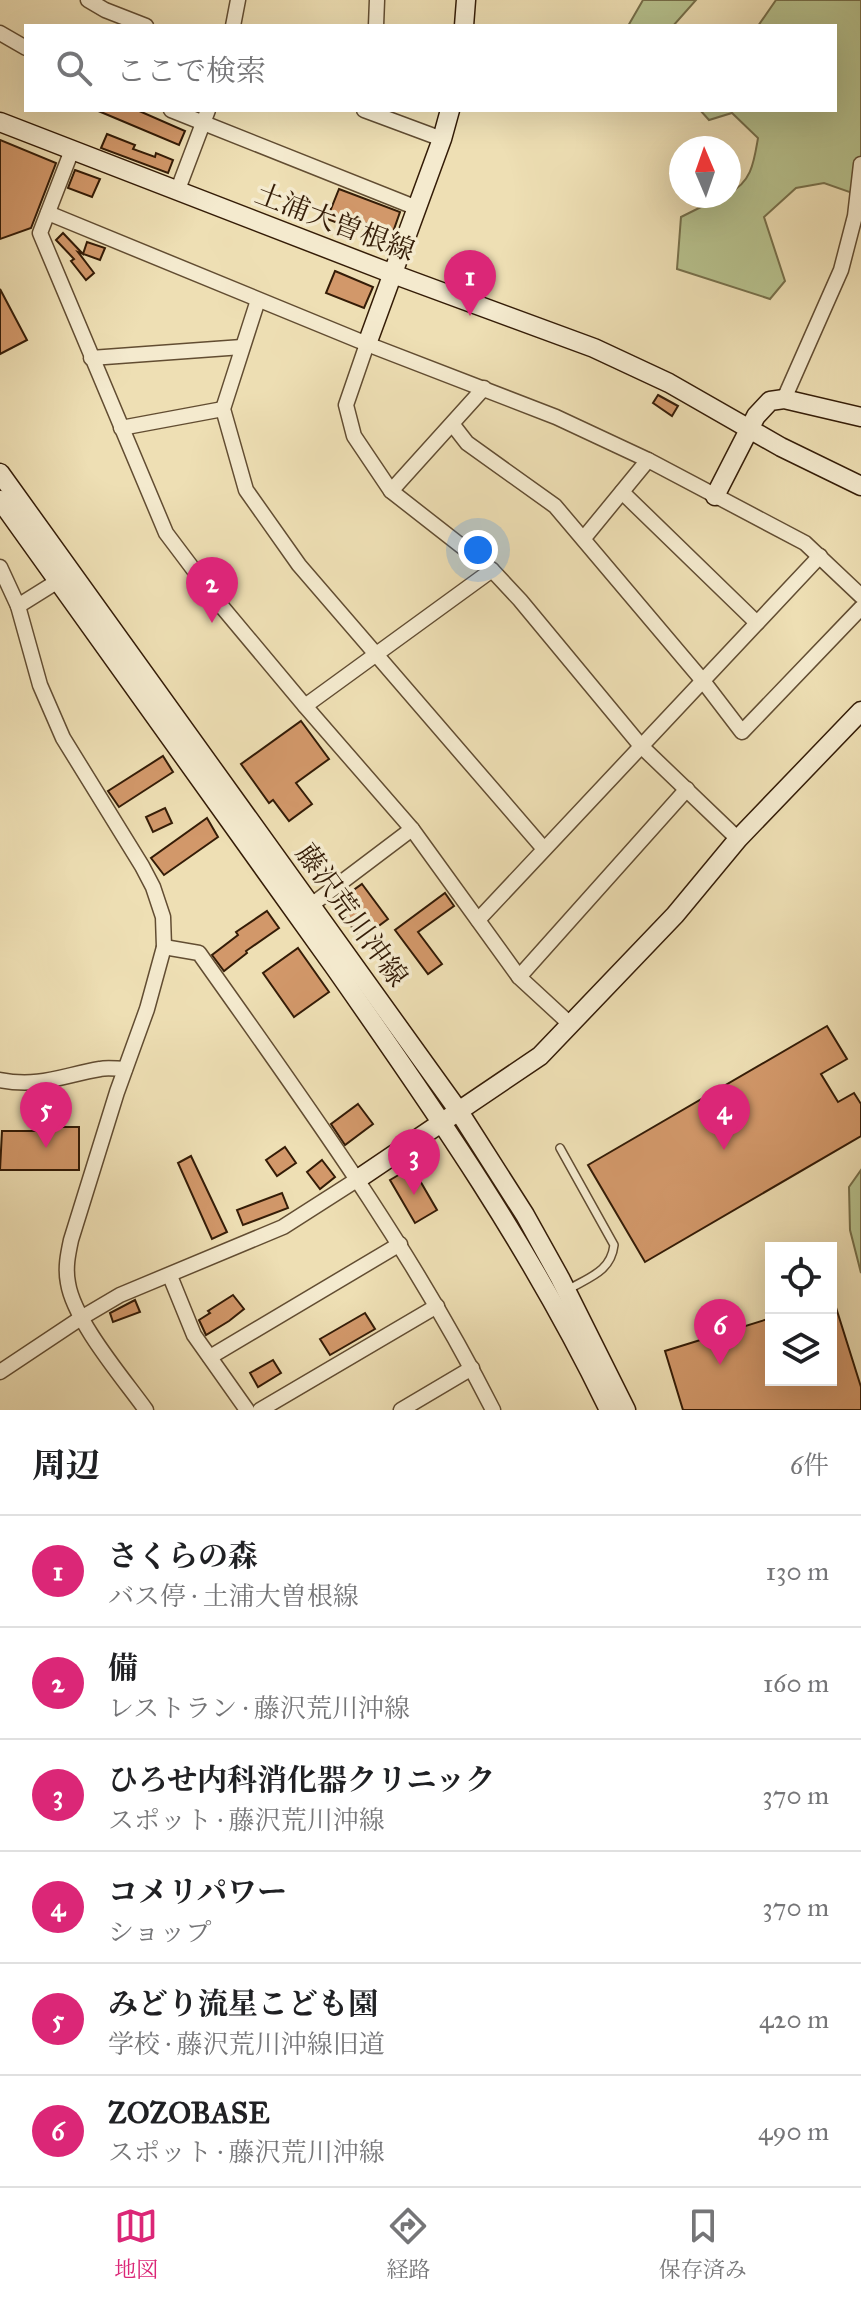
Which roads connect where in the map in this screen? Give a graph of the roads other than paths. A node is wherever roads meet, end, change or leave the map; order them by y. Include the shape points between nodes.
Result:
1 (238, 0) edge
2 (377, 0) edge
3 (466, 0) edge
4 (93, 1) edge
5 (141, 24) edge
6 (233, 24) edge
7 (376, 24) edge
8 (464, 24) edge
9 (0, 33) edge
10 (24, 47) edge
11 (183, 112) edge
12 (369, 112) edge
13 (449, 112) edge
14 (206, 116) edge
15 (0, 122) edge
16 (442, 139) junction
17 (72, 150) junction
18 (861, 164) edge
19 (180, 184) dead end
20 (417, 208) junction
21 (48, 213) junction
22 (393, 274) junction
23 (258, 300) junction
24 (367, 344) junction
25 (242, 347) junction
26 (91, 358) junction
27 (484, 388) junction
28 (784, 399) junction
29 (223, 409) junction
30 (861, 417) edge
31 (453, 425) junction
32 (121, 428) junction
33 (749, 428) junction
34 (648, 460) junction
35 (0, 473) edge
36 (861, 486) edge
37 (391, 491) junction
38 (622, 492) junction
39 (715, 496) junction
40 (0, 500) edge
41 (584, 538) junction
42 (820, 556) junction
43 (0, 567) edge
44 (492, 570) junction
45 (58, 581) junction
46 (861, 596) edge
47 (18, 606) junction
48 (861, 608) edge
49 (757, 623) junction
50 (376, 653) junction
51 (703, 681) junction
52 (305, 706) junction
53 (861, 711) edge
54 (641, 746) junction
55 (687, 789) junction
56 (412, 829) junction
57 (738, 839) junction
58 (544, 849) junction
59 (310, 906) junction
60 (478, 920) junction
61 (164, 947) junction
62 (519, 977) junction
63 (570, 1024) junction
64 (125, 1069) junction
65 (0, 1080) edge
66 (450, 1116) junction
67 (560, 1148) dead end
68 (358, 1179) junction
69 (400, 1244) junction
70 (170, 1276) junction
71 (566, 1291) junction
72 (437, 1306) junction
73 (81, 1318) junction
74 (210, 1357) junction
75 (472, 1368) junction
76 (0, 1372) edge
77 (146, 1410) edge
78 (247, 1410) edge
79 (260, 1410) edge
80 (401, 1410) edge
81 (493, 1410) edge
82 (609, 1410) edge
83 (626, 1410) edge

1 - 6 street
2 - 7 street
3 - 8 main road
4 - 5 street
9 - 10 street
11 - 14 street
12 - 16 street
13 - 16 main road
14 - 19 street
14 - 20 street
15 - 17 main road, 土浦大曽根線
16 - 20 main road
17 - 21 street
17 - 22 main road, 土浦大曽根線
18 - 28 street via 841,270
20 - 22 main road
21 - 23 street
21 - 26 street via 40,233
22 - 24 main road
22 - 33 main road, 土浦大曽根線 via 613,357
23 - 24 street
23 - 25 street
24 - 27 street
24 - 37 street via 346,405 354,436
25 - 26 street
25 - 29 street
26 - 32 street
27 - 31 street
27 - 34 street
28 - 30 main road
28 - 33 main road via 770,401
29 - 32 street
29 - 50 street via 246,490 299,565
31 - 37 street
31 - 41 street via 467,443 555,506
32 - 52 street via 166,533
33 - 36 main road, 土浦大曽根線
33 - 39 main road
34 - 38 street
34 - 39 street
35 - 59 main road, 藤沢荒川沖線
37 - 44 street
38 - 41 street
38 - 49 street
39 - 42 street
40 - 45 main road, 藤沢荒川沖線
41 - 51 street
42 - 46 street
42 - 49 street
43 - 47 street
44 - 50 street
44 - 54 street
45 - 47 street
45 - 66 main road, 藤沢荒川沖線
47 - 61 street via 40,685 63,738 153,887 163,917
48 - 51 street via 742,732
49 - 51 street
50 - 52 street
50 - 58 street
51 - 54 street
52 - 56 street
53 - 57 main road
54 - 55 street
54 - 58 street
55 - 57 street
55 - 62 street
56 - 59 street
56 - 60 street
57 - 63 main road via 675,915
58 - 60 street
59 - 66 main road, 藤沢荒川沖線
60 - 62 street
61 - 64 street
61 - 68 street via 199,953
62 - 63 street
63 - 66 main road via 540,1056
64 - 65 street via 102,1068 49,1082
64 - 73 street via 71,1240 68,1285
66 - 68 main road
66 - 71 main road, 藤沢荒川沖線 via 525,1215
66 - 82 main road, 藤沢荒川沖線
67 - 71 lane via 614,1245 604,1269
68 - 69 street
68 - 70 street via 283,1227
69 - 72 street
69 - 74 street
70 - 73 street via 120,1295
70 - 74 street via 194,1335
71 - 83 main road, 藤沢荒川沖線
72 - 75 street
72 - 79 street
73 - 76 street
73 - 77 street
74 - 78 street
75 - 80 street
75 - 81 street

